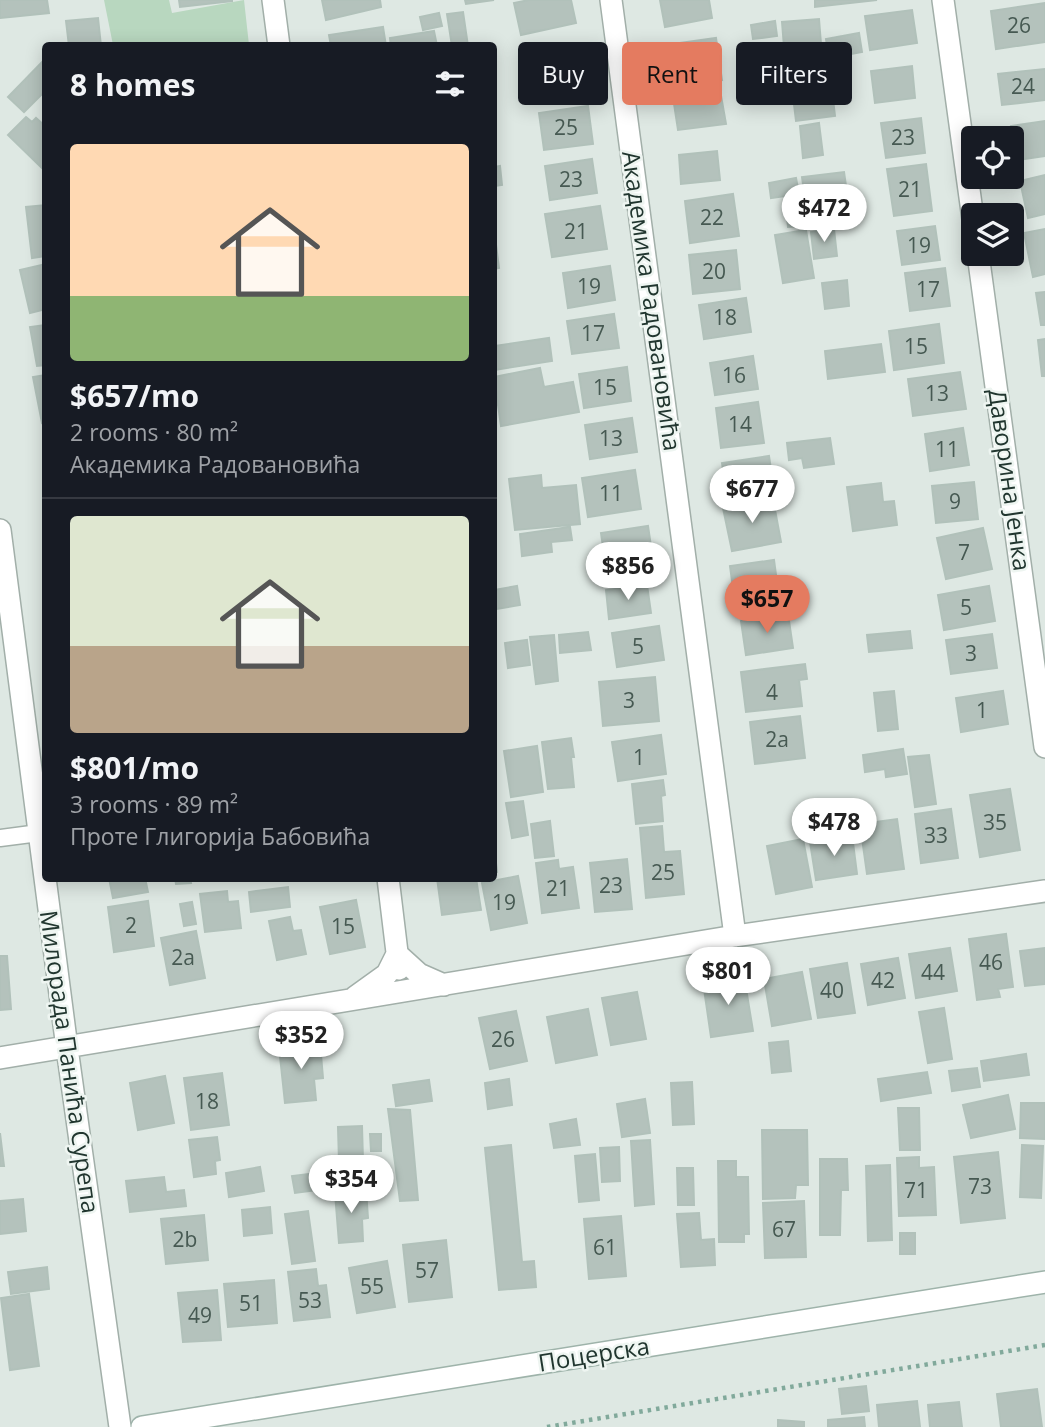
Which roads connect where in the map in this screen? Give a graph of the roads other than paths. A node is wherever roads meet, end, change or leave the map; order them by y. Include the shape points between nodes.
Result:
1 (273, 0) edge
2 (611, 0) edge
3 (943, 0) edge
4 (278, 42) edge
5 (971, 203) edge
6 (980, 266) edge
7 (0, 530) edge
8 (1045, 747) edge
9 (39, 833) junction
10 (0, 838) edge
11 (42, 857) edge
12 (45, 882) edge
13 (388, 882) edge
14 (1045, 891) edge
15 (735, 936) junction
16 (397, 954) junction
17 (444, 985) junction
18 (402, 992) junction
19 (347, 1001) junction
20 (66, 1048) junction
21 (0, 1058) edge
22 (1045, 1282) edge
23 (120, 1427) edge
24 (142, 1427) edge

1 - 4 street
2 - 15 street, Академика Радовановића
3 - 5 street
6 - 8 street, Даворина Јенка
7 - 9 street, Милорада Панића Сурепа
9 - 10 lane
9 - 11 street, Милорада Панића Сурепа
12 - 20 street, Милорада Панића Сурепа
13 - 16 street
14 - 15 street
15 - 17 street
16 - 17 street via 419,974
16 - 18 street
16 - 19 street via 387,974
17 - 18 street
18 - 19 street
19 - 20 street
20 - 21 street
20 - 23 street, Милорада Панића Сурепа
22 - 24 street, Поцерска

